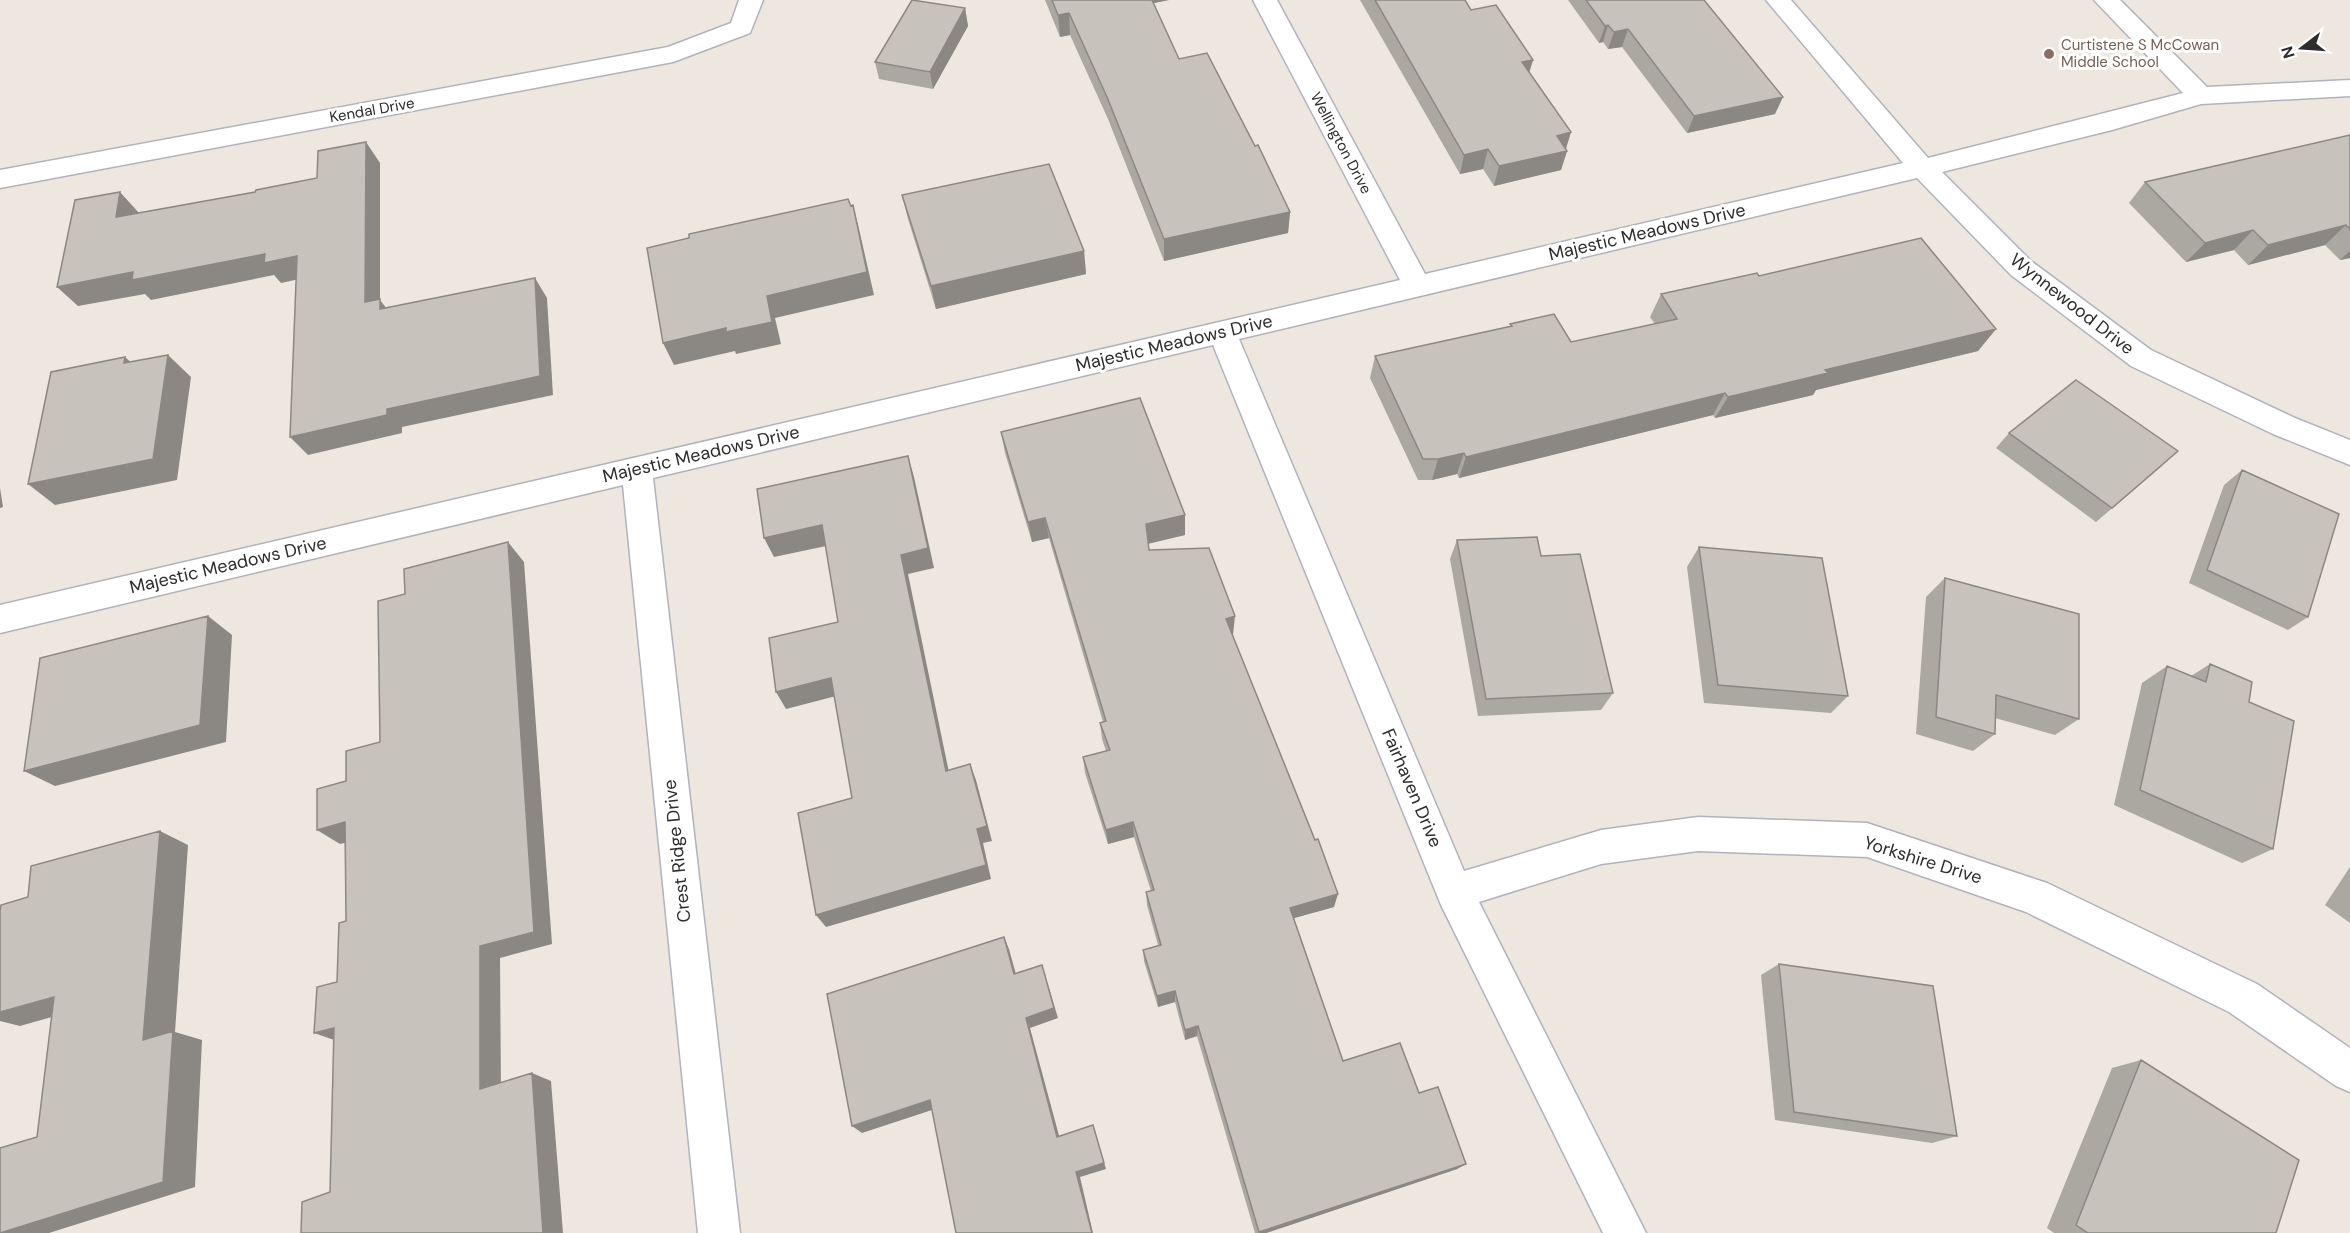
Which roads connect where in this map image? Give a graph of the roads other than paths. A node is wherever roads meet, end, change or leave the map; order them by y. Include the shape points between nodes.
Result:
1 (751, 0) edge
2 (1265, 0) edge
3 (1778, 0) edge
4 (2106, 0) edge
5 (2350, 88) edge
6 (2201, 96) junction
7 (1922, 168) junction
8 (0, 178) edge
9 (1417, 286) junction
10 (1222, 332) junction
11 (2350, 453) edge
12 (636, 469) junction
13 (0, 619) edge
14 (1454, 892) junction
15 (2350, 1072) edge
16 (719, 1233) edge
17 (1625, 1233) edge

1 - 8 street, Kendal Drive via 741,28 674,54
2 - 9 street, Wellington Drive
3 - 7 street, Wynnewood Drive
4 - 6 street
5 - 6 street, Majestic Meadows Drive
6 - 7 street, Majestic Meadows Drive
7 - 9 street, Majestic Meadows Drive
7 - 11 street, Wynnewood Drive via 2021,268 2141,358
9 - 10 street, Majestic Meadows Drive
10 - 12 street, Majestic Meadows Drive
10 - 14 street, Fairhaven Drive
12 - 13 street, Majestic Meadows Drive
12 - 16 street, Crest Ridge Drive
14 - 15 street, Yorkshire Drive via 1601,847 1688,836 1867,840 2034,896 2243,998
14 - 17 street, Fairhaven Drive

